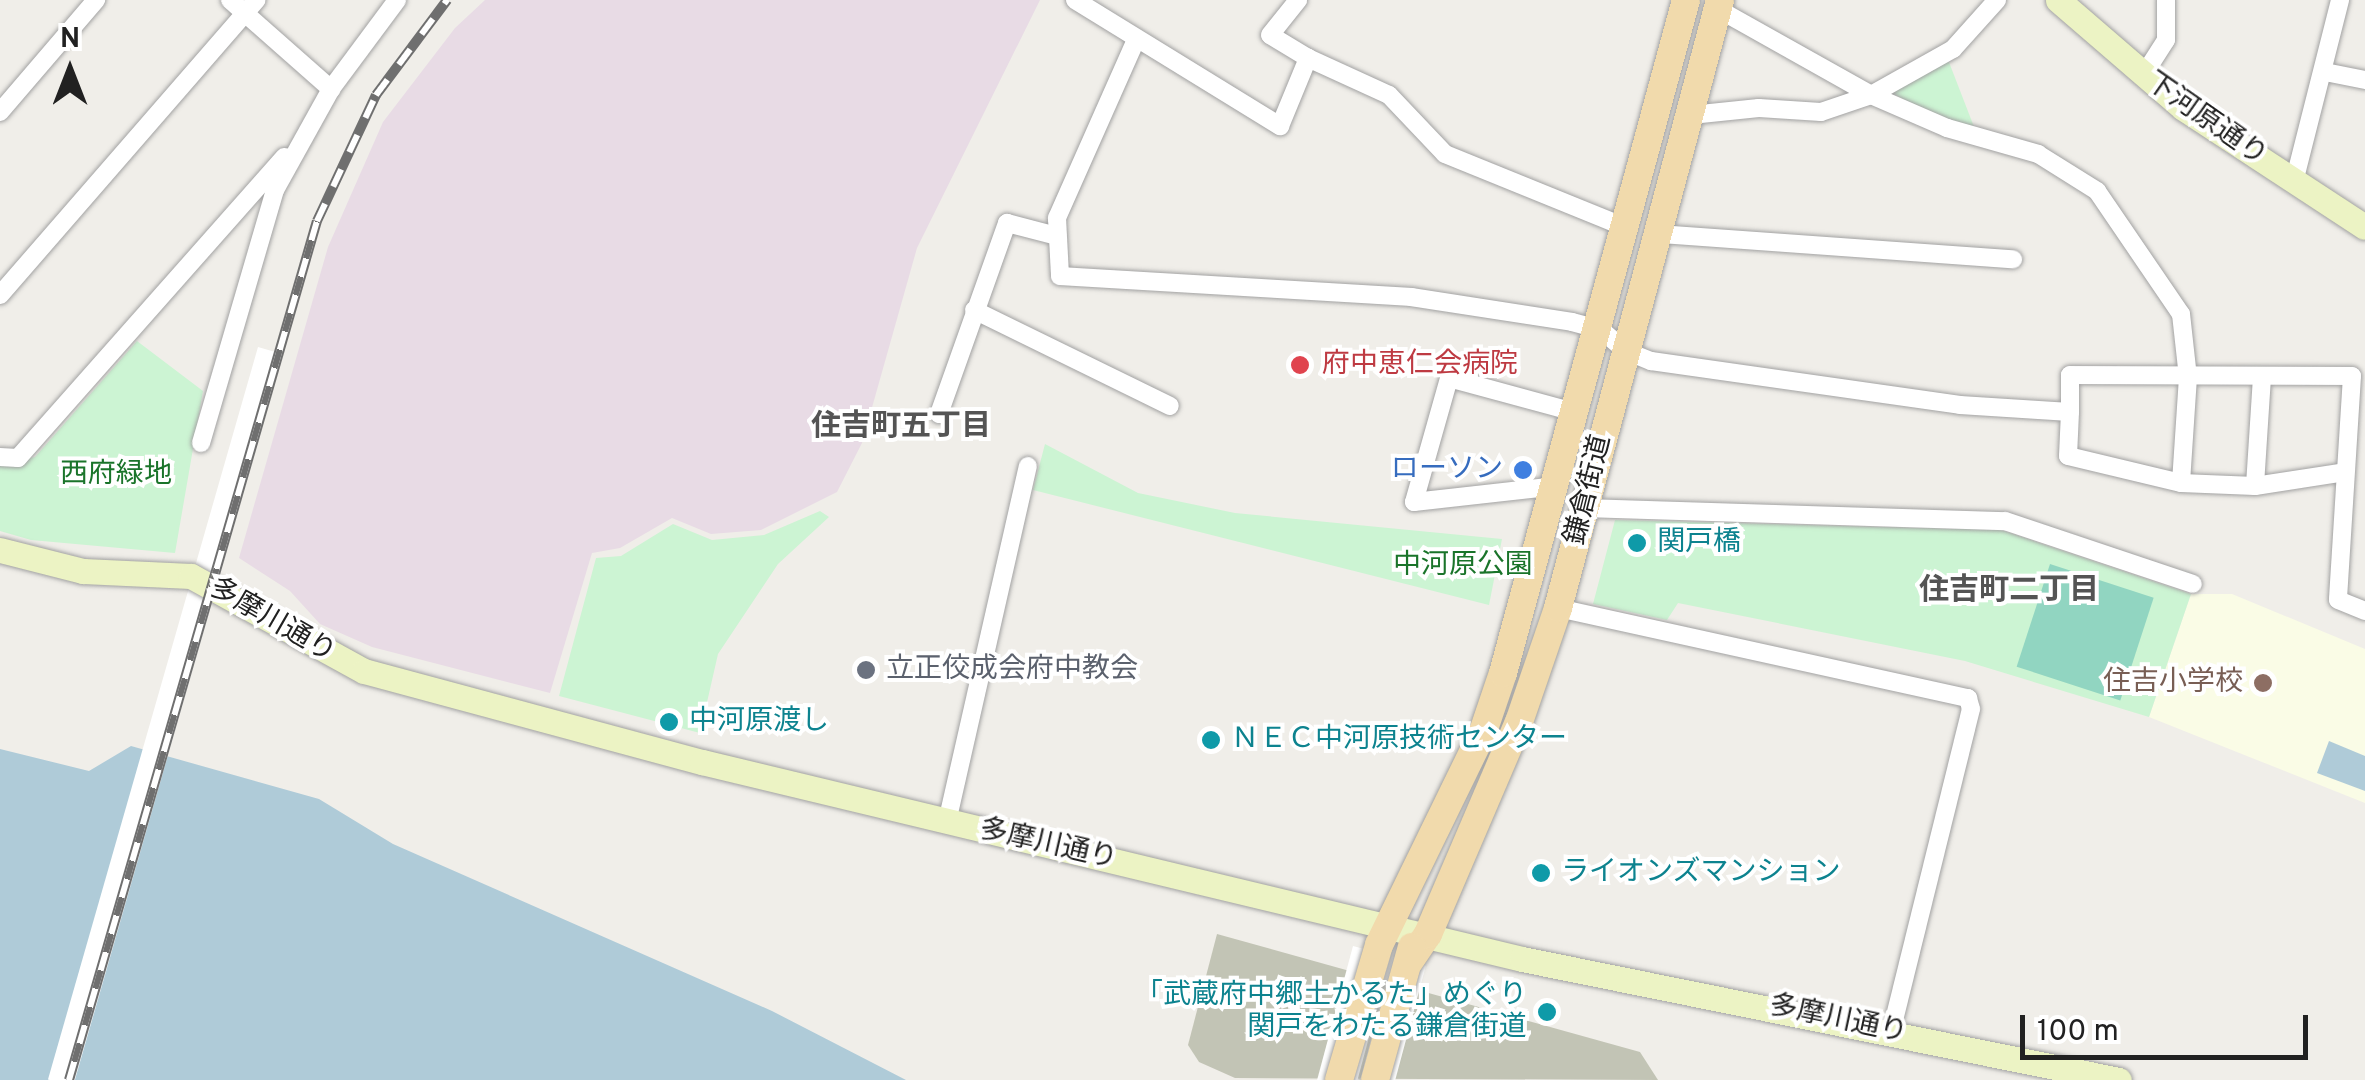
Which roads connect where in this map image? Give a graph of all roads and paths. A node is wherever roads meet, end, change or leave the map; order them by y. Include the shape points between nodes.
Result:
1 (96, 0) edge
2 (230, 0) edge
3 (397, 0) edge
4 (1075, 0) edge
5 (1298, 0) edge
6 (1686, 0) edge
7 (1998, 0) edge
8 (2058, 0) edge
9 (2166, 0) edge
10 (2340, 0) edge
11 (1719, 4) edge
12 (250, 6) edge
13 (1135, 42) junction
14 (1308, 58) junction
15 (2325, 72) junction
16 (2143, 76) junction
17 (2365, 80) edge
18 (331, 89) junction
19 (1871, 96) junction
20 (0, 112) edge
21 (1690, 115) junction
22 (298, 142) junction
23 (2294, 182) junction
24 (2365, 227) edge
25 (1627, 228) junction
26 (1660, 234) junction
27 (1057, 236) junction
28 (2013, 259) dead end
29 (0, 295) edge
30 (974, 310) junction
31 (1601, 330) junction
32 (1626, 352) junction
33 (2188, 377) junction
34 (2262, 377) junction
35 (1170, 406) dead end
36 (1611, 406) junction
37 (2070, 412) junction
38 (1578, 413) junction
39 (940, 414) dead end
40 (201, 443) dead end
41 (0, 458) edge
42 (1028, 466) dead end
43 (2345, 472) junction
44 (2181, 483) junction
45 (1558, 486) junction
46 (2255, 486) junction
47 (1585, 508) junction
48 (0, 550) edge
49 (2193, 584) dead end
50 (1558, 608) junction
51 (2365, 611) edge
52 (1482, 732) junction
53 (947, 822) junction
54 (1388, 924) junction
55 (1422, 933) junction
56 (1891, 1032) junction
57 (1339, 1080) edge
58 (1375, 1080) edge
59 (2119, 1080) edge

1 - 20 street
2 - 12 street
3 - 18 street
4 - 13 street
5 - 14 street via 1270,35
6 - 25 main road, 鎌倉街道
7 - 19 street via 1953,49
8 - 16 street, 下河原通り
9 - 16 street via 2166,40
10 - 15 street
11 - 19 street
11 - 21 main road, 鎌倉街道
12 - 18 street
12 - 29 street
13 - 14 street via 1280,126
13 - 27 street via 1058,218
14 - 25 street via 1388,96 1445,154
15 - 17 street
15 - 23 street
16 - 23 street, 下河原通り
18 - 22 street
19 - 21 street via 1821,112 1759,108
19 - 33 street via 1947,128 2038,154 2097,191 2180,314
21 - 26 main road, 鎌倉街道
22 - 40 street via 260,236
22 - 41 street via 18,458
23 - 24 street, 下河原通り
25 - 31 main road, 鎌倉街道
26 - 28 street
26 - 32 main road, 鎌倉街道
27 - 30 street via 1007,223
27 - 31 street via 1060,276 1410,297
30 - 35 street
30 - 39 street
31 - 32 street
31 - 38 main road, 鎌倉街道
32 - 36 main road, 鎌倉街道
32 - 37 street via 1840,391
33 - 34 street
33 - 37 street via 2070,375
33 - 44 street
34 - 43 street via 2352,376
34 - 46 street
36 - 38 main road via 1605,395 1595,395
36 - 47 main road, 鎌倉街道
37 - 44 street via 2068,456
38 - 45 main road, 鎌倉街道
38 - 45 street via 1449,378 1414,502
42 - 53 street
43 - 46 street
43 - 51 street via 2338,600
44 - 46 street
45 - 52 main road, 鎌倉街道
47 - 49 street via 2005,521
47 - 50 main road, 鎌倉街道
48 - 53 street, 多摩川通り via 83,571 191,576 364,671
50 - 55 main road, 鎌倉街道 via 1520,722
50 - 56 street via 1968,698
52 - 54 main road, 鎌倉街道
52 - 55 main road, 鎌倉街道 via 1475,774 1438,859
53 - 54 street, 多摩川通り
54 - 55 street, 多摩川通り
54 - 57 main road, 鎌倉街道
55 - 56 street, 多摩川通り via 1537,963
55 - 58 main road, 鎌倉街道
56 - 59 street, 多摩川通り

